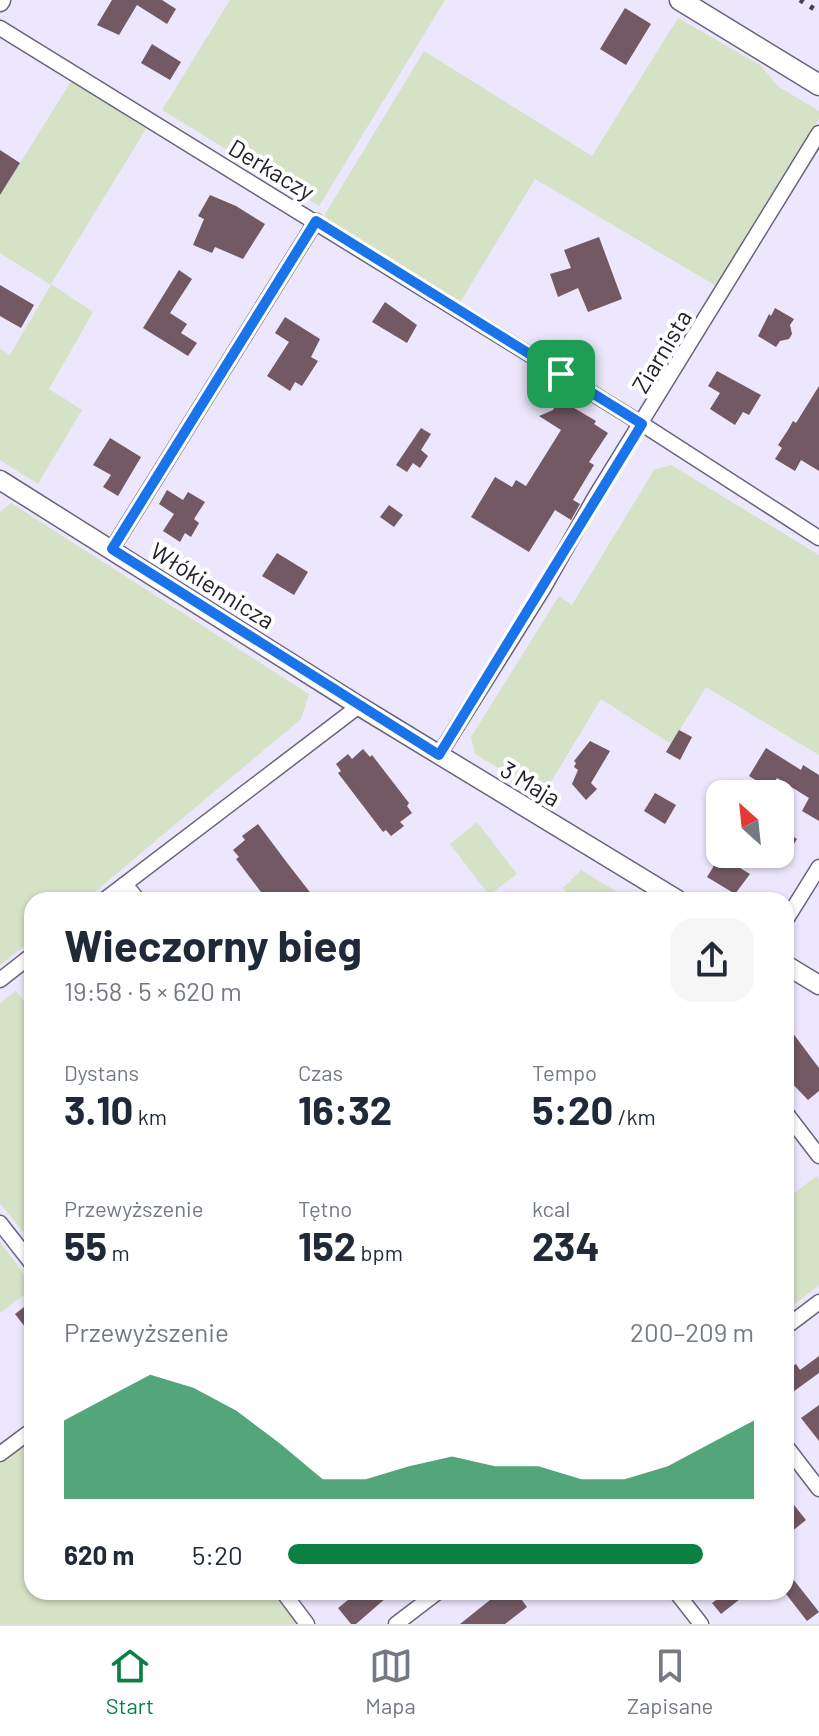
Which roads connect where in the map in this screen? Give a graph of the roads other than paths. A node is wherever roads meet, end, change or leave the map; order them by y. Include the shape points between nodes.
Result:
1 (680, 0) edge
2 (0, 28) edge
3 (819, 85) edge
4 (819, 133) edge
5 (316, 221) junction
6 (642, 424) junction
7 (4, 487) edge
8 (819, 538) edge
9 (112, 549) junction
10 (359, 706) junction
11 (439, 755) junction
12 (819, 867) edge
13 (125, 884) junction
14 (114, 892) edge
15 (132, 892) edge
16 (665, 892) edge
17 (794, 907) edge
18 (24, 961) edge
19 (794, 970) edge
20 (0, 980) edge
21 (819, 985) edge
22 (794, 1123) edge
23 (819, 1156) edge
24 (0, 1223) edge
25 (24, 1254) edge
26 (819, 1302) edge
27 (794, 1321) edge
28 (24, 1436) edge
29 (0, 1454) edge
30 (794, 1456) edge
31 (819, 1489) edge
32 (289, 1600) edge
33 (428, 1600) edge
34 (682, 1600) edge
35 (307, 1624) edge
36 (396, 1624) edge
37 (701, 1624) edge

1 - 3 main road
2 - 5 street, Derkaczy
4 - 6 street, Ziarnista
5 - 6 street, Derkaczy
5 - 9 street
6 - 8 street, Derkaczy
6 - 11 street, Ziarnista
7 - 9 street, Włókiennicza
9 - 10 street, Włókiennicza
10 - 11 street, 3 Maja
10 - 13 street
11 - 16 street, 3 Maja
12 - 17 street
13 - 14 street
13 - 15 street
18 - 20 street
19 - 21 street
22 - 23 street
24 - 25 street
26 - 27 street
28 - 29 street
30 - 31 street
32 - 35 street
33 - 36 street
34 - 37 street

